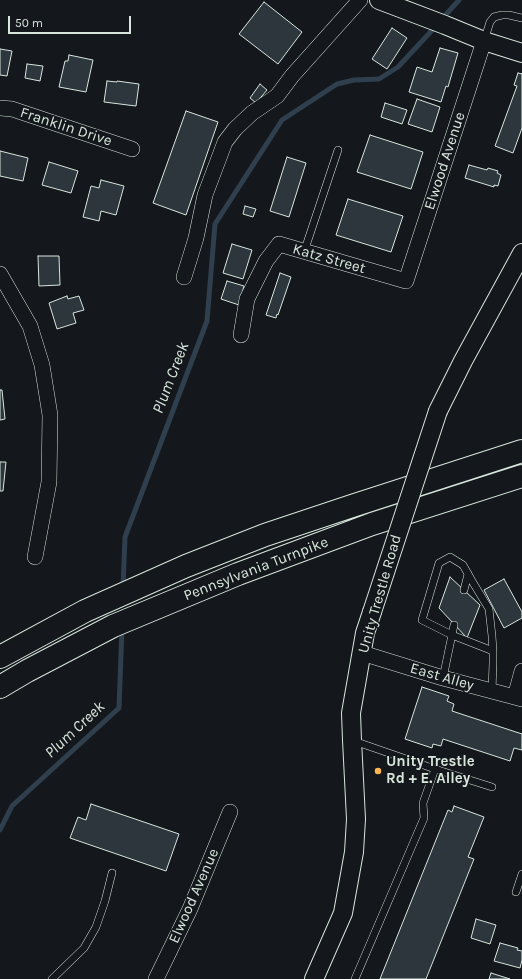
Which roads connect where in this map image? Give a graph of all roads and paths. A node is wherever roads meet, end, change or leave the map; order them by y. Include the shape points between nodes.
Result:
1 (360, 0) edge
2 (379, 0) edge
3 (522, 18) edge
4 (484, 41) junction
5 (522, 53) edge
6 (0, 108) edge
7 (132, 149) dead end
8 (338, 150) dead end
9 (304, 252) junction
10 (522, 253) edge
11 (0, 274) edge
12 (184, 277) dead end
13 (406, 281) joint
14 (241, 335) dead end
15 (522, 451) edge
16 (522, 476) edge
17 (35, 556) dead end
18 (468, 574) junction
19 (464, 590) dead end
20 (454, 625) dead end
21 (452, 635) junction
22 (492, 651) junction
23 (362, 653) junction
24 (0, 657) edge
25 (522, 671) edge
26 (443, 678) junction
27 (0, 687) edge
28 (492, 691) junction
29 (518, 698) edge
30 (352, 740) junction
31 (435, 770) junction
32 (492, 787) dead end
33 (230, 812) dead end
34 (112, 873) dead end
35 (522, 874) edge
36 (516, 892) dead end
37 (52, 979) edge
38 (156, 979) edge
39 (314, 979) edge
40 (355, 979) edge

1 - 12 street via 277,96 252,113 225,142 205,195
2 - 4 street
3 - 4 lane via 502,14 494,17
4 - 5 street
4 - 13 street, Elwood Avenue
6 - 7 street, Franklin Drive
8 - 9 lane
9 - 13 street, Katz Street
9 - 14 street, Katz Street via 279,244 266,262 247,299
10 - 23 street, Unity Trestle Road, bridge via 438,411 372,612
11 - 17 street via 30,326 42,365 50,416 49,482
15 - 24 highway, Pennsylvania Turnpike via 280,530 186,566 85,611
16 - 27 highway, Pennsylvania Turnpike via 372,524 238,574 113,626
18 - 19 lane
18 - 21 lane via 463,565 450,557 439,563 422,620
18 - 22 lane via 489,609
20 - 21 lane
21 - 22 lane
21 - 26 lane
22 - 28 lane
23 - 26 street, East Alley
23 - 30 street, Unity Trestle Road via 351,713
25 - 29 street
26 - 28 street, East Alley
28 - 29 street, East Alley
30 - 31 lane
30 - 39 street, Unity Trestle Road via 356,819 354,852 343,913
31 - 32 lane
31 - 40 lane via 424,802 424,818
33 - 38 street, Elwood Avenue via 190,909
34 - 37 lane via 96,927 84,948
35 - 36 lane

